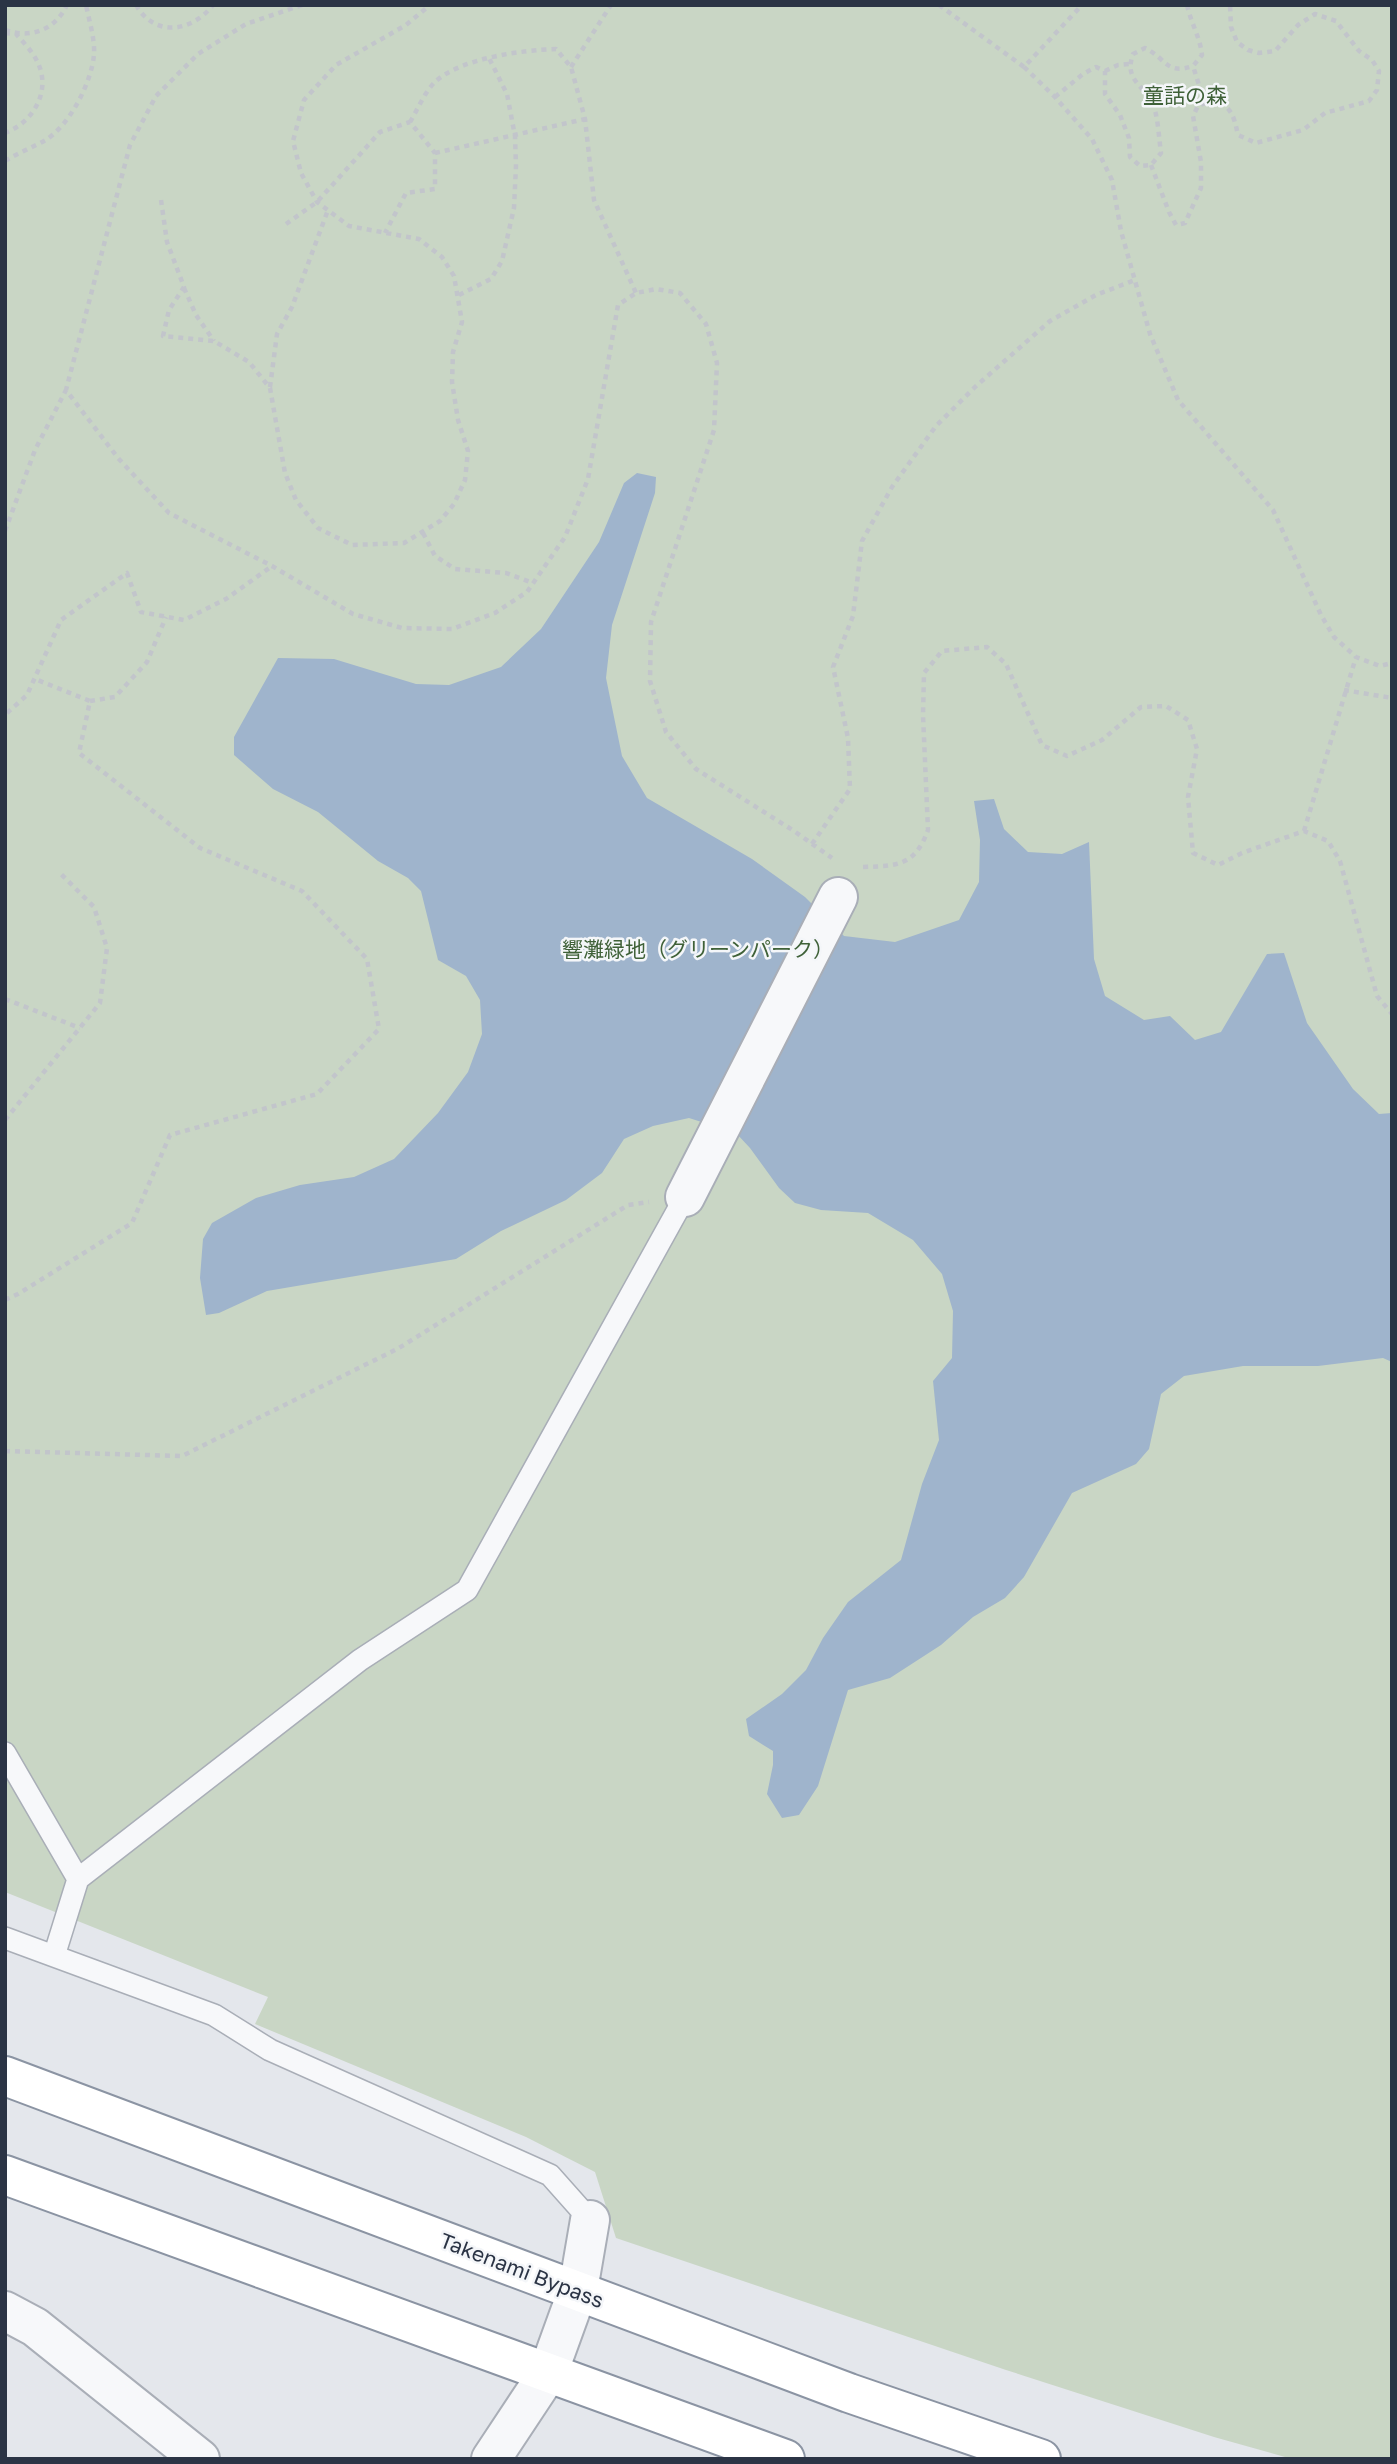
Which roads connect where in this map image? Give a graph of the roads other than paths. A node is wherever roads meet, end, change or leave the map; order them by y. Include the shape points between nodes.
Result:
1 (847, 882) road end
2 (685, 1197) joint
3 (5, 1753) edge
4 (78, 1879) junction
5 (5, 1938) edge
6 (54, 1956) junction
7 (5, 2076) edge
8 (5, 2175) edge
9 (590, 2220) joint
10 (578, 2290) junction
11 (5, 2311) edge
12 (548, 2372) junction
13 (200, 2459) edge
14 (491, 2459) edge
15 (785, 2459) edge
16 (1041, 2459) edge

1 - 2 street
2 - 4 lane via 467,1590 360,1660
3 - 4 lane
4 - 6 lane
5 - 6 lane
6 - 9 lane via 214,2015 270,2050 550,2175
7 - 10 highway, Takenami Bypass
8 - 12 highway
9 - 10 street
10 - 12 street
10 - 16 highway, Takenami Bypass via 849,2393
11 - 13 street via 35,2326
12 - 14 street
12 - 15 highway

